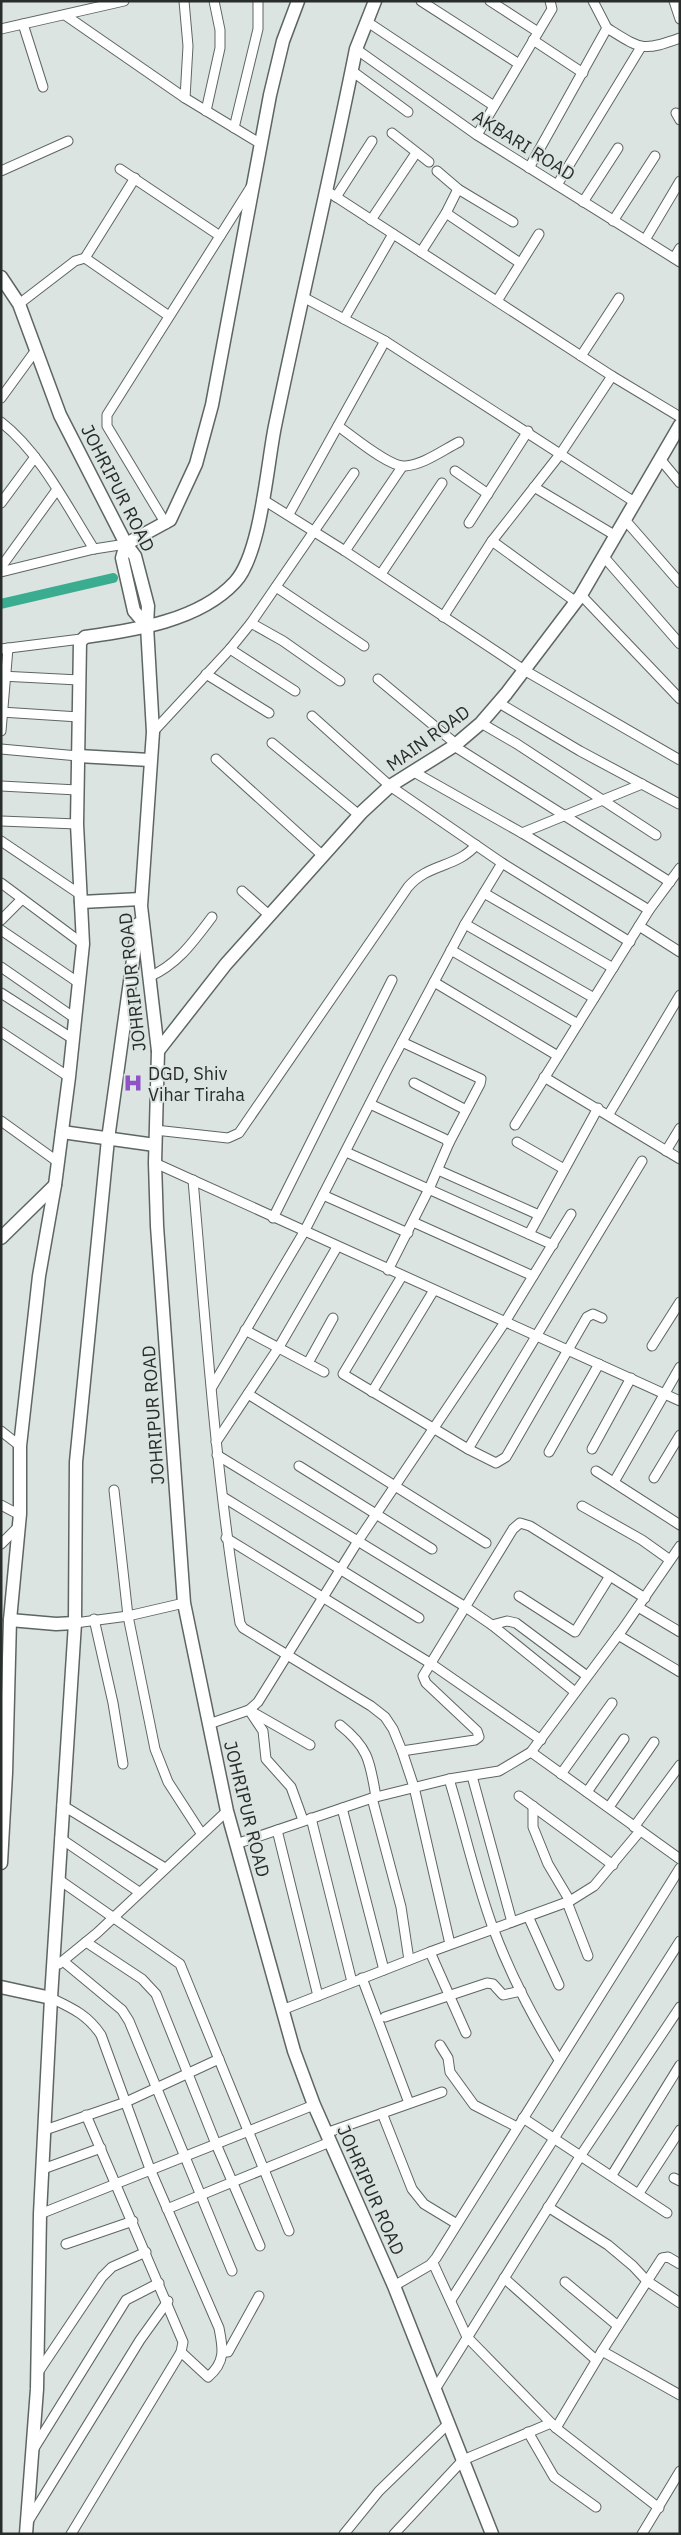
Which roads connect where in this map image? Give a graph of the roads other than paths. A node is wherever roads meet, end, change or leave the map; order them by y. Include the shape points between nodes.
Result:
1 (124, 1) edge
2 (184, 1) edge
3 (214, 1) edge
4 (258, 1) edge
5 (298, 1) edge
6 (375, 1) edge
7 (421, 1) edge
8 (490, 1) edge
9 (550, 1) edge
10 (593, 1) edge
11 (674, 1) edge
12 (65, 15) junction
13 (680, 19) edge
14 (366, 21) junction
15 (23, 24) junction
16 (608, 28) junction
17 (1, 29) edge
18 (538, 32) junction
19 (680, 38) edge
20 (533, 40) junction
21 (641, 48) junction
22 (356, 49) junction
23 (519, 64) junction
24 (352, 71) junction
25 (583, 73) junction
26 (43, 87) dead end
27 (185, 98) junction
28 (494, 106) junction
29 (206, 111) junction
30 (408, 112) dead end
31 (234, 128) junction
32 (392, 133) dead end
33 (477, 136) junction
34 (68, 141) dead end
35 (372, 141) dead end
36 (262, 144) junction
37 (618, 148) dead end
38 (416, 153) junction
39 (655, 156) dead end
40 (429, 162) dead end
41 (529, 168) junction
42 (120, 169) dead end
43 (1, 171) edge
44 (437, 171) dead end
45 (135, 178) junction
46 (255, 181) junction
47 (680, 182) edge
48 (557, 185) junction
49 (458, 189) junction
50 (332, 194) junction
51 (583, 202) junction
52 (446, 214) junction
53 (371, 220) junction
54 (613, 220) junction
55 (513, 222) dead end
56 (393, 234) junction
57 (539, 234) dead end
58 (220, 236) junction
59 (645, 240) junction
60 (680, 248) edge
61 (421, 252) junction
62 (85, 258) junction
63 (677, 260) edge
64 (520, 263) junction
65 (1, 277) edge
66 (303, 297) junction
67 (619, 298) dead end
68 (497, 301) junction
69 (19, 304) junction
70 (169, 316) junction
71 (344, 319) junction
72 (385, 341) junction
73 (36, 350) junction
74 (581, 356) junction
75 (612, 376) junction
76 (1, 398) edge
77 (680, 417) edge
78 (1, 422) edge
79 (680, 425) edge
80 (338, 426) junction
81 (528, 431) junction
82 (459, 442) dead end
83 (561, 453) junction
84 (34, 457) junction
85 (661, 460) junction
86 (402, 467) junction
87 (455, 470) dead end
88 (354, 473) dead end
89 (442, 483) dead end
90 (680, 483) edge
91 (534, 487) junction
92 (56, 491) junction
93 (488, 494) junction
94 (262, 498) junction
95 (1, 503) edge
96 (636, 503) junction
97 (289, 514) junction
98 (626, 521) junction
99 (469, 523) dead end
100 (166, 524) junction
101 (315, 531) junction
102 (616, 536) junction
103 (492, 541) junction
104 (126, 544) junction
105 (94, 549) junction
106 (345, 550) junction
107 (129, 557) junction
108 (604, 557) junction
109 (1, 567) edge
110 (1, 572) edge
111 (381, 574) junction
112 (680, 582) edge
113 (276, 587) junction
114 (578, 598) junction
115 (443, 617) junction
116 (251, 623) junction
117 (147, 626) junction
118 (81, 639) junction
119 (680, 644) edge
120 (364, 646) dead end
121 (5, 648) edge
122 (230, 649) junction
123 (524, 670) junction
124 (206, 674) junction
125 (3, 676) edge
126 (79, 680) junction
127 (378, 680) dead end
128 (340, 681) dead end
129 (295, 691) dead end
130 (680, 699) edge
131 (498, 703) junction
132 (2, 712) edge
133 (269, 713) dead end
134 (312, 716) dead end
135 (78, 717) junction
136 (481, 723) junction
137 (1, 731) edge
138 (153, 732) junction
139 (272, 743) dead end
140 (455, 745) junction
141 (1, 749) edge
142 (78, 756) junction
143 (216, 759) dead end
144 (150, 760) junction
145 (680, 760) edge
146 (414, 772) junction
147 (642, 784) junction
148 (1, 786) edge
149 (390, 786) junction
150 (77, 790) junction
151 (604, 800) junction
152 (679, 804) edge
153 (359, 815) junction
154 (564, 815) junction
155 (1, 821) edge
156 (77, 824) junction
157 (522, 833) junction
158 (656, 835) dead end
159 (1, 841) edge
160 (476, 845) junction
161 (322, 855) junction
162 (502, 863) junction
163 (676, 875) edge
164 (1, 883) edge
165 (242, 891) dead end
166 (484, 893) junction
167 (22, 898) junction
168 (85, 900) junction
169 (141, 903) junction
170 (649, 910) junction
171 (269, 915) junction
172 (212, 917) dead end
173 (1, 920) edge
174 (465, 924) junction
175 (639, 926) junction
176 (1, 930) edge
177 (630, 942) junction
178 (83, 944) junction
179 (451, 950) junction
180 (680, 952) edge
181 (1, 967) edge
182 (613, 968) junction
183 (149, 977) junction
184 (392, 980) dead end
185 (434, 982) junction
186 (79, 983) junction
187 (1, 993) edge
188 (680, 995) edge
189 (594, 998) junction
190 (76, 1019) junction
191 (578, 1024) junction
192 (1, 1032) edge
193 (73, 1039) junction
194 (402, 1042) junction
195 (158, 1051) junction
196 (558, 1056) junction
197 (70, 1077) junction
198 (544, 1077) junction
199 (414, 1083) dead end
200 (370, 1104) junction
201 (598, 1108) junction
202 (466, 1110) junction
203 (609, 1114) junction
204 (1, 1121) edge
205 (515, 1125) dead end
206 (680, 1128) edge
207 (156, 1130) junction
208 (68, 1132) junction
209 (108, 1139) junction
210 (517, 1142) dead end
211 (449, 1144) junction
212 (155, 1145) junction
213 (666, 1150) junction
214 (346, 1152) junction
215 (680, 1159) edge
216 (642, 1161) dead end
217 (58, 1162) junction
218 (155, 1163) junction
219 (564, 1169) junction
220 (438, 1170) junction
221 (193, 1180) junction
222 (55, 1185) junction
223 (429, 1189) junction
224 (324, 1195) junction
225 (571, 1214) dead end
226 (539, 1216) junction
227 (272, 1218) junction
228 (413, 1222) junction
229 (304, 1232) junction
230 (408, 1232) junction
231 (529, 1234) junction
232 (1, 1238) edge
233 (553, 1245) junction
234 (337, 1247) junction
235 (388, 1270) junction
236 (402, 1276) junction
237 (533, 1276) junction
238 (434, 1290) junction
239 (680, 1302) edge
240 (333, 1318) dead end
241 (602, 1318) dead end
242 (505, 1322) junction
243 (245, 1330) junction
244 (537, 1336) junction
245 (652, 1346) dead end
246 (278, 1347) junction
247 (566, 1350) junction
248 (308, 1363) junction
249 (599, 1364) junction
250 (680, 1367) edge
251 (324, 1372) dead end
252 (631, 1378) junction
253 (212, 1387) junction
254 (372, 1392) junction
255 (248, 1394) junction
256 (664, 1394) junction
257 (680, 1402) edge
258 (434, 1430) junction
259 (1, 1431) edge
260 (680, 1435) edge
261 (216, 1442) junction
262 (20, 1446) junction
263 (468, 1449) junction
264 (592, 1449) dead end
265 (548, 1452) dead end
266 (217, 1455) junction
267 (299, 1466) dead end
268 (596, 1471) dead end
269 (654, 1478) dead end
270 (614, 1482) junction
271 (394, 1487) junction
272 (114, 1490) dead end
273 (223, 1497) junction
274 (1, 1505) edge
275 (582, 1506) dead end
276 (376, 1514) junction
277 (19, 1520) junction
278 (680, 1525) edge
279 (4, 1535) edge
280 (226, 1538) junction
281 (358, 1541) junction
282 (486, 1543) dead end
283 (1, 1544) edge
284 (680, 1546) edge
285 (432, 1548) dead end
286 (670, 1560) junction
287 (341, 1570) junction
288 (610, 1576) junction
289 (519, 1596) dead end
290 (645, 1598) junction
291 (324, 1599) junction
292 (184, 1602) junction
293 (464, 1606) junction
294 (638, 1607) junction
295 (128, 1616) junction
296 (419, 1618) dead end
297 (94, 1619) junction
298 (10, 1620) junction
299 (75, 1623) junction
300 (492, 1625) junction
301 (680, 1632) edge
302 (618, 1635) junction
303 (5, 1648) edge
304 (288, 1654) junction
305 (430, 1663) junction
306 (680, 1672) edge
307 (587, 1676) junction
308 (5, 1691) edge
309 (575, 1692) junction
310 (612, 1703) dead end
311 (249, 1710) junction
312 (209, 1724) junction
313 (340, 1726) dead end
314 (4, 1735) edge
315 (624, 1739) dead end
316 (540, 1740) junction
317 (654, 1742) dead end
318 (310, 1745) dead end
319 (402, 1750) junction
320 (531, 1752) junction
321 (123, 1764) dead end
322 (680, 1764) edge
323 (4, 1771) edge
324 (561, 1774) junction
325 (472, 1776) junction
326 (449, 1779) junction
327 (414, 1787) junction
328 (587, 1792) junction
329 (519, 1796) dead end
330 (374, 1797) junction
331 (62, 1805) junction
332 (534, 1806) junction
333 (609, 1807) junction
334 (342, 1808) junction
335 (227, 1811) junction
336 (2, 1814) edge
337 (307, 1819) junction
338 (637, 1829) junction
339 (277, 1830) junction
340 (200, 1834) junction
341 (60, 1838) junction
342 (236, 1844) junction
343 (1, 1855) edge
344 (680, 1859) edge
345 (1, 1863) edge
346 (613, 1865) junction
347 (165, 1868) junction
348 (680, 1868) edge
349 (58, 1879) junction
350 (139, 1892) junction
351 (568, 1901) junction
352 (113, 1916) junction
353 (528, 1916) junction
354 (512, 1922) junction
355 (493, 1928) junction
356 (680, 1941) edge
357 (86, 1942) junction
358 (450, 1944) junction
359 (430, 1952) junction
360 (588, 1956) dead end
361 (409, 1960) junction
362 (63, 1961) junction
363 (384, 1970) junction
364 (53, 1971) junction
365 (362, 1978) junction
366 (352, 1982) junction
367 (559, 1985) dead end
368 (2, 1987) edge
369 (521, 1991) junction
370 (318, 1996) junction
371 (450, 1997) junction
372 (51, 1998) junction
373 (680, 2007) edge
374 (282, 2010) junction
375 (385, 2018) dead end
376 (466, 2033) dead end
377 (440, 2045) dead end
378 (219, 2059) junction
379 (559, 2060) junction
380 (680, 2065) edge
381 (188, 2073) junction
382 (156, 2088) junction
383 (442, 2092) dead end
384 (126, 2102) junction
385 (409, 2103) junction
386 (314, 2105) junction
387 (382, 2113) junction
388 (86, 2115) junction
389 (523, 2118) junction
390 (517, 2127) junction
391 (45, 2130) junction
392 (680, 2130) edge
393 (247, 2132) junction
394 (328, 2137) junction
395 (554, 2138) junction
396 (216, 2144) junction
397 (101, 2148) junction
398 (581, 2155) junction
399 (184, 2156) junction
400 (43, 2169) junction
401 (263, 2169) junction
402 (150, 2170) junction
403 (612, 2175) junction
404 (233, 2182) junction
405 (117, 2184) junction
406 (639, 2193) junction
407 (199, 2196) junction
408 (548, 2207) junction
409 (167, 2209) junction
410 (667, 2213) dead end
411 (40, 2214) junction
412 (133, 2221) junction
413 (457, 2224) junction
414 (289, 2231) dead end
415 (66, 2244) dead end
416 (260, 2246) dead end
417 (146, 2252) junction
418 (433, 2263) junction
419 (680, 2264) edge
420 (232, 2272) dead end
421 (504, 2278) junction
422 (647, 2281) junction
423 (565, 2282) dead end
424 (159, 2283) junction
425 (394, 2286) junction
426 (259, 2296) dead end
427 (450, 2300) junction
428 (168, 2301) junction
429 (680, 2303) edge
430 (618, 2326) junction
431 (467, 2338) junction
432 (602, 2351) junction
433 (181, 2352) junction
434 (224, 2352) junction
435 (596, 2360) junction
436 (37, 2374) junction
437 (434, 2390) junction
438 (680, 2396) edge
439 (448, 2424) junction
440 (553, 2425) junction
441 (528, 2432) junction
442 (33, 2450) junction
443 (463, 2460) junction
444 (680, 2471) edge
445 (596, 2507) dead end
446 (659, 2508) junction
447 (26, 2528) edge
448 (71, 2534) edge
449 (344, 2534) edge
450 (394, 2534) edge
451 (492, 2534) edge
452 (642, 2534) edge

1 - 12 street
2 - 27 street via 188,46
3 - 29 street via 220,48
4 - 31 street via 258,29
5 - 36 street via 283,42
6 - 14 street
7 - 23 street
8 - 18 street
9 - 18 street via 552,9
10 - 16 street
11 - 13 street
12 - 15 street
12 - 27 street
14 - 22 street
14 - 28 street
15 - 17 street
15 - 26 street
16 - 21 street
16 - 25 street
18 - 20 street
19 - 21 street
20 - 23 street
20 - 25 street
21 - 48 street
22 - 24 street
22 - 33 street, AKBARI ROAD
23 - 28 street
24 - 30 street
24 - 50 street
25 - 41 street
27 - 29 street
28 - 33 street
29 - 31 street
31 - 36 street
32 - 38 street
33 - 41 street, AKBARI ROAD
34 - 43 street
35 - 50 street
36 - 46 street
37 - 51 street
38 - 40 street
38 - 53 street
39 - 54 street
41 - 48 street, AKBARI ROAD
42 - 45 street
44 - 49 street
45 - 58 street
45 - 62 street
46 - 58 street
46 - 100 street via 205,434 189,484
47 - 59 street
48 - 51 street, AKBARI ROAD
49 - 52 street
49 - 55 street
50 - 53 street
50 - 66 street
51 - 54 street, AKBARI ROAD
52 - 61 street
52 - 64 street
53 - 56 street
54 - 59 street, AKBARI ROAD
56 - 61 street
56 - 71 street
57 - 64 street
58 - 70 street
59 - 63 street, AKBARI ROAD
60 - 63 street
61 - 68 street
62 - 69 street via 75,261
62 - 70 street
64 - 68 street
65 - 69 street, JOHRIPUR ROAD
66 - 71 street
66 - 94 street
67 - 74 street
68 - 74 street
69 - 73 street, JOHRIPUR ROAD
70 - 100 street via 110,409 106,421
71 - 72 street
72 - 80 street
72 - 81 street
73 - 76 street
73 - 104 street, JOHRIPUR ROAD via 60,416
74 - 75 street
75 - 77 street
75 - 83 street
78 - 84 street via 15,433
79 - 85 street, MAIN ROAD
80 - 86 street
80 - 97 street
81 - 83 street
81 - 93 street
82 - 86 street
83 - 91 street
83 - 96 street
84 - 92 street
84 - 95 street
85 - 90 street
85 - 96 street, MAIN ROAD
86 - 106 street
87 - 93 street
88 - 101 street
89 - 111 street
91 - 102 street
91 - 103 street
92 - 105 street
92 - 109 street
93 - 99 street
94 - 97 street
94 - 117 street via 254,543 236,581 204,604 165,622
96 - 98 street, MAIN ROAD
97 - 101 street
98 - 102 street, MAIN ROAD
98 - 112 street
100 - 104 street
101 - 106 street
101 - 113 street
102 - 108 street, MAIN ROAD
103 - 114 street
103 - 115 street
104 - 105 street
104 - 107 street
105 - 110 street
106 - 111 street
107 - 117 street, JOHRIPUR ROAD via 148,606
107 - 117 street via 134,611
108 - 114 street, MAIN ROAD
108 - 119 street
111 - 115 street
113 - 116 street
113 - 120 street
114 - 123 street, MAIN ROAD
114 - 130 street
115 - 123 street
116 - 122 street
116 - 128 street
117 - 118 street
117 - 138 street, JOHRIPUR ROAD
118 - 121 street
118 - 126 street
121 - 125 street
122 - 124 street
122 - 129 street
123 - 131 street, MAIN ROAD
123 - 145 street
124 - 133 street
124 - 138 street
125 - 126 street
125 - 132 street
126 - 135 street
127 - 140 street
131 - 136 street, MAIN ROAD
131 - 147 street
132 - 135 street
132 - 137 street
134 - 149 street
135 - 142 street
136 - 140 street, MAIN ROAD
136 - 151 street
138 - 144 street, JOHRIPUR ROAD
139 - 153 street
140 - 146 street, MAIN ROAD
140 - 154 street
141 - 142 street
142 - 144 street
142 - 150 street
143 - 161 street
144 - 169 street, JOHRIPUR ROAD
146 - 149 street, MAIN ROAD
146 - 157 street
147 - 151 street
147 - 152 street
148 - 150 street
149 - 153 street, MAIN ROAD
149 - 160 street
150 - 156 street
151 - 154 street
151 - 158 street
153 - 161 street, MAIN ROAD
154 - 157 street
154 - 163 street
155 - 156 street
156 - 168 street
157 - 170 street
159 - 168 street
160 - 162 street
160 - 207 street via 464,857 425,872 408,887 239,1133 228,1138
161 - 171 street, MAIN ROAD
162 - 166 street
162 - 177 street
163 - 170 street
164 - 167 street
165 - 171 street
166 - 174 street
166 - 182 street
167 - 173 street
167 - 178 street
168 - 169 street
168 - 178 street
169 - 183 street, JOHRIPUR ROAD
169 - 209 street
170 - 175 street
171 - 195 street, MAIN ROAD
172 - 183 street via 177,960
174 - 179 street
174 - 189 street
175 - 177 street
175 - 180 street
176 - 186 street
177 - 182 street
178 - 186 street
179 - 185 street
179 - 191 street
181 - 190 street
182 - 189 street
183 - 195 street, JOHRIPUR ROAD
184 - 227 street
185 - 194 street
185 - 196 street
186 - 190 street
187 - 193 street
188 - 203 street
189 - 191 street
190 - 193 street
191 - 196 street
192 - 197 street
193 - 197 street
194 - 200 street
194 - 202 street via 481,1079
195 - 207 street, JOHRIPUR ROAD
196 - 198 street
197 - 208 street
198 - 201 street
198 - 205 street
199 - 202 street
200 - 211 street via 445,1138
200 - 214 street
201 - 203 street
201 - 219 street
202 - 211 street
203 - 213 street
204 - 217 street
206 - 213 street
207 - 212 street, JOHRIPUR ROAD
208 - 209 street
208 - 217 street
209 - 212 street
209 - 299 street via 76,1462
210 - 219 street
211 - 220 street
212 - 218 street, JOHRIPUR ROAD
213 - 215 street
214 - 223 street
214 - 224 street
216 - 244 street
217 - 222 street
218 - 221 street
218 - 292 street, JOHRIPUR ROAD
219 - 226 street
220 - 223 street
220 - 226 street
221 - 227 street
221 - 253 street
222 - 232 street
222 - 262 street via 39,1276
223 - 228 street
223 - 231 street
224 - 229 street
224 - 230 street
225 - 233 street
226 - 231 street
227 - 229 street
228 - 230 street
228 - 237 street
229 - 234 street
229 - 243 street
230 - 235 street
231 - 233 street
233 - 237 street
234 - 235 street
234 - 246 street
235 - 236 street
236 - 238 street
236 - 254 street via 343,1372
237 - 242 street
238 - 242 street
238 - 254 street
239 - 245 street
240 - 248 street
241 - 247 street via 590,1314
242 - 244 street
242 - 258 street
243 - 246 street
243 - 253 street
244 - 247 street
244 - 263 street
246 - 248 street
246 - 255 street
247 - 249 street
247 - 263 street via 502,1461 490,1461
248 - 251 street
249 - 252 street
249 - 265 street
250 - 256 street
252 - 256 street
252 - 264 street
253 - 261 street
254 - 258 street
255 - 261 street
255 - 271 street
256 - 257 street
256 - 270 street
258 - 263 street
258 - 271 street
259 - 262 street
260 - 269 street
261 - 266 street
262 - 277 street
266 - 273 street
266 - 281 street
267 - 276 street
268 - 270 street
270 - 278 street
271 - 276 street
271 - 282 street
272 - 295 street
273 - 280 street
273 - 287 street
274 - 277 street
275 - 286 street
276 - 281 street
276 - 285 street
277 - 279 street
277 - 298 street
279 - 283 street
280 - 291 street
280 - 304 street via 241,1626
281 - 287 street
281 - 293 street
284 - 286 street
286 - 290 street
287 - 291 street
287 - 296 street
288 - 289 street via 575,1632
288 - 290 street
288 - 293 street via 520,1523
290 - 294 street
291 - 304 street
291 - 305 street
292 - 295 street
292 - 312 street, JOHRIPUR ROAD
293 - 300 street
293 - 305 street
294 - 301 street
294 - 302 street
295 - 297 street
295 - 340 street via 158,1762
297 - 299 street
297 - 321 street
298 - 299 street
298 - 303 street
299 - 331 street
300 - 307 street via 507,1621 516,1623
300 - 309 street
302 - 306 street
302 - 307 street
303 - 308 street
304 - 311 street via 258,1702
304 - 319 street via 385,1716
305 - 316 street
305 - 319 street via 423,1676 426,1683 477,1731 479,1737
307 - 309 street
308 - 314 street
309 - 316 street
310 - 324 street
311 - 312 street
311 - 318 street
311 - 337 street via 263,1732 266,1759 291,1787
312 - 335 street, JOHRIPUR ROAD
313 - 330 street via 361,1744 367,1754
314 - 323 street
315 - 328 street
316 - 320 street
317 - 333 street
319 - 327 street
320 - 324 street
320 - 325 street via 499,1770
322 - 338 street
323 - 336 street
324 - 328 street
325 - 326 street
325 - 354 street
326 - 327 street
326 - 355 street
327 - 330 street
327 - 358 street
328 - 333 street
329 - 332 street
330 - 334 street
330 - 361 street via 397,1888
331 - 341 street
331 - 347 street
332 - 346 street
332 - 351 street via 533,1827
333 - 338 street
334 - 337 street
334 - 363 street
335 - 340 street
335 - 342 street, JOHRIPUR ROAD
336 - 343 street
337 - 339 street
337 - 366 street
338 - 344 street
338 - 346 street
339 - 342 street
339 - 370 street
340 - 347 street
341 - 349 street
341 - 350 street
342 - 374 street, JOHRIPUR ROAD
343 - 345 street
346 - 351 street via 594,1886
347 - 350 street
348 - 379 street
349 - 352 street
349 - 364 street
350 - 352 street
351 - 353 street
351 - 360 street
352 - 357 street
352 - 378 street via 180,1964
353 - 354 street
353 - 367 street
354 - 355 street
355 - 358 street
355 - 369 street
356 - 395 street
357 - 362 street
357 - 381 street via 150,1986 160,2002
358 - 359 street
359 - 361 street
359 - 371 street
361 - 363 street
362 - 364 street
362 - 382 street via 122,2010
363 - 365 street
364 - 372 street
365 - 366 street
365 - 385 street
366 - 370 street
368 - 372 street
369 - 371 street via 503,1995 493,1984 487,1983
369 - 379 street via 535,2022
370 - 374 street
371 - 375 street
371 - 376 street
372 - 384 street via 81,2012 92,2022 106,2047
372 - 391 street
373 - 398 street
374 - 386 street, JOHRIPUR ROAD
377 - 390 street via 448,2058 450,2072 474,2105
378 - 381 street
378 - 393 street
379 - 389 street
380 - 403 street
381 - 382 street
381 - 396 street
382 - 384 street
382 - 399 street
383 - 385 street
384 - 388 street
384 - 402 street
385 - 387 street
386 - 393 street
386 - 394 street, JOHRIPUR ROAD
387 - 394 street
387 - 413 street via 412,2189 424,2204
388 - 391 street
388 - 397 street
389 - 390 street
389 - 395 street
390 - 413 street
391 - 400 street
392 - 406 street
393 - 396 street
393 - 401 street
394 - 401 street
394 - 425 street, JOHRIPUR ROAD
395 - 398 street
395 - 427 street
396 - 399 street
396 - 404 street
397 - 400 street
397 - 405 street
398 - 403 street
398 - 408 street
399 - 402 street
399 - 407 street
400 - 411 street
401 - 404 street
401 - 414 street
402 - 405 street
402 - 409 street
403 - 406 street
404 - 407 street
404 - 416 street
405 - 411 street
405 - 412 street
406 - 410 street
407 - 409 street
407 - 420 street
408 - 421 street
408 - 422 street via 608,2244
409 - 434 street via 219,2328
411 - 436 street
412 - 415 street
412 - 417 street
413 - 418 street
417 - 424 street
417 - 436 street via 112,2267 102,2277
418 - 425 street
418 - 427 street
419 - 422 street via 668,2257 662,2258
421 - 431 street
421 - 435 street
422 - 429 street
422 - 430 street
423 - 430 street
424 - 428 street
424 - 442 street via 126,2300
425 - 437 street, JOHRIPUR ROAD
426 - 434 street via 228,2352
427 - 431 street
428 - 433 street via 182,2336
428 - 447 street
430 - 432 street
431 - 437 street
431 - 440 street
432 - 435 street
432 - 438 street
433 - 434 street via 208,2377
433 - 448 street
435 - 440 street
436 - 442 street
437 - 439 street, JOHRIPUR ROAD
439 - 443 street, JOHRIPUR ROAD
439 - 449 street via 379,2491
440 - 441 street
440 - 446 street
441 - 443 street
441 - 445 street via 554,2477
442 - 447 street
443 - 450 street
443 - 451 street, JOHRIPUR ROAD
444 - 446 street
446 - 452 street

